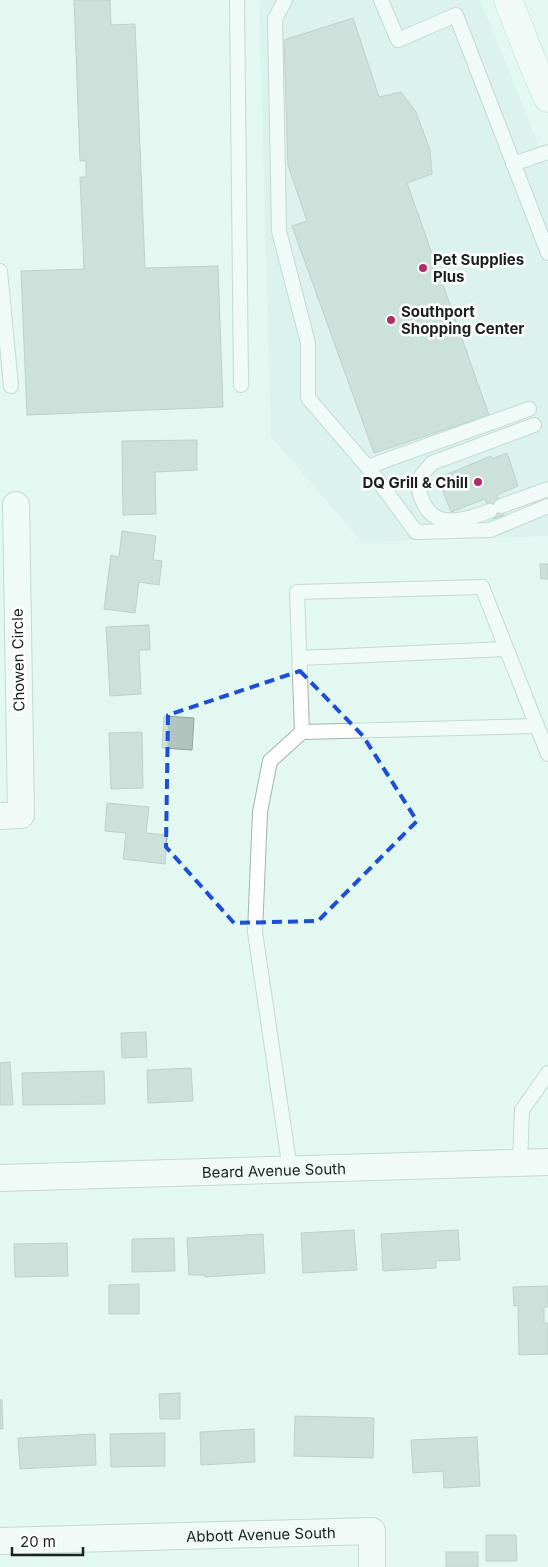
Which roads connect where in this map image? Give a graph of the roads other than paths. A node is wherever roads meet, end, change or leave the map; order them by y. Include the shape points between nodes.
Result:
1 (237, 0) edge
2 (285, 0) edge
3 (381, 0) edge
4 (508, 0) edge
5 (548, 98) edge
6 (548, 152) edge
7 (513, 164) junction
8 (548, 253) edge
9 (0, 271) edge
10 (241, 385) dead end
11 (11, 386) dead end
12 (529, 409) dead end
13 (534, 425) dead end
14 (367, 467) junction
15 (548, 489) edge
16 (16, 505) dead end
17 (548, 506) edge
18 (506, 649) junction
19 (300, 658) junction
20 (537, 726) junction
21 (302, 732) junction
22 (548, 754) edge
23 (10, 815) edge
24 (548, 1073) edge
25 (548, 1162) edge
26 (520, 1163) junction
27 (290, 1170) junction
28 (0, 1178) edge
29 (0, 1542) edge
30 (372, 1567) edge

1 - 10 lane
2 - 14 lane via 275,18 279,231 308,343 308,398
3 - 7 lane via 398,40 456,15
4 - 5 main road
6 - 7 lane
7 - 8 lane
9 - 11 lane
12 - 14 lane
13 - 15 lane via 432,463 421,476 419,490 427,510 443,520 462,521
14 - 17 lane via 416,532 490,530
16 - 23 street, Chowen Circle
18 - 19 lane
18 - 19 lane via 482,587 297,592
18 - 20 lane
19 - 21 lane
20 - 21 lane
20 - 22 lane
21 - 27 lane via 270,761 260,812 255,932
24 - 26 lane via 522,1110
25 - 26 street, Beard Avenue South
26 - 27 street, Beard Avenue South
27 - 28 street, Beard Avenue South
29 - 30 street, Abbott Avenue South via 372,1531

